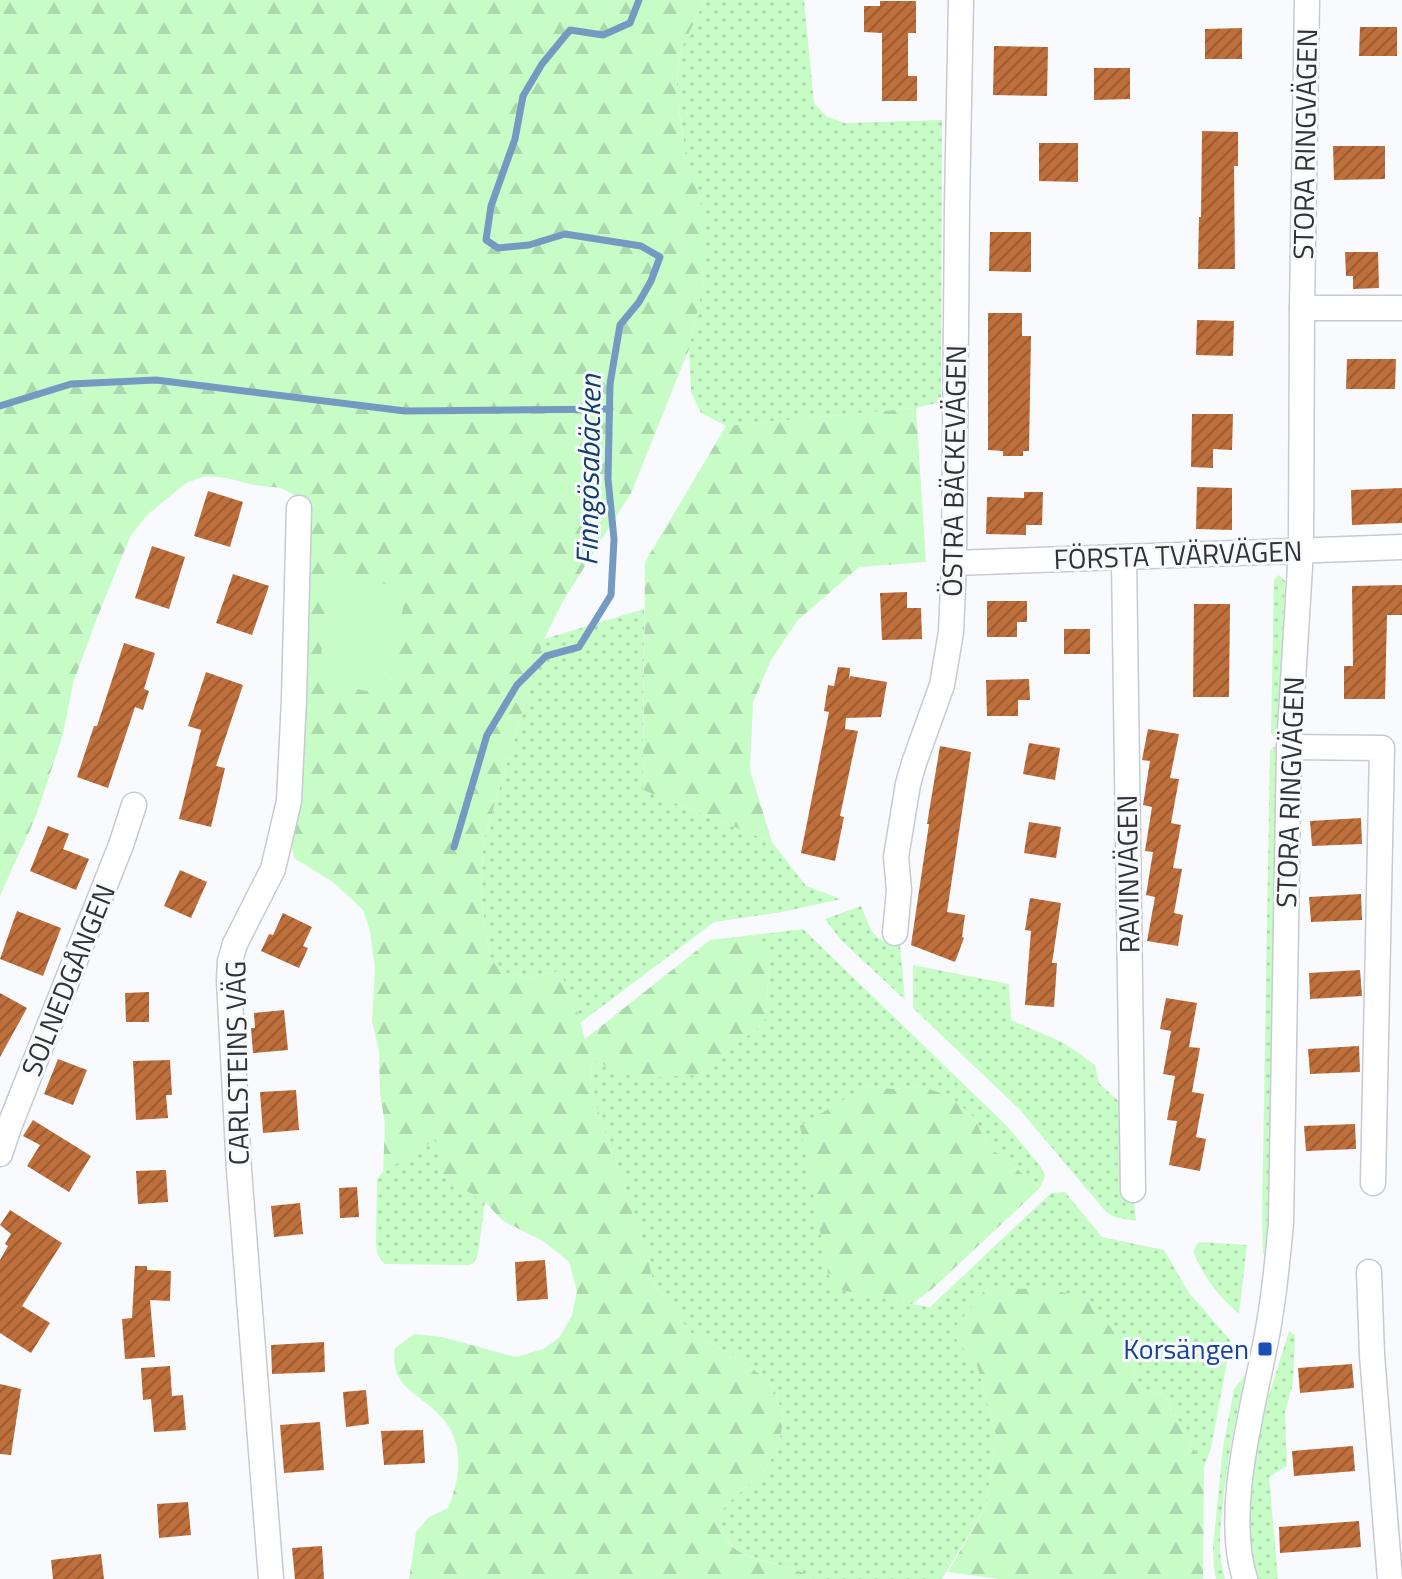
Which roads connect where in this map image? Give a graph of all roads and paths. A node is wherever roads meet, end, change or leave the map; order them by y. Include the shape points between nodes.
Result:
1 (961, 0) edge
2 (1307, 0) edge
3 (1302, 308) junction
4 (1402, 308) edge
5 (299, 508) dead end
6 (1402, 547) edge
7 (1301, 550) junction
8 (1124, 558) junction
9 (954, 563) junction
10 (1289, 747) junction
11 (134, 805) dead end
12 (895, 933) dead end
13 (0, 1154) edge
14 (1373, 1183) dead end
15 (1133, 1190) dead end
16 (1369, 1272) dead end
17 (271, 1579) edge
18 (1245, 1579) edge
19 (1390, 1579) edge

1 - 9 street, ÖSTRA BÄCKEVÄGEN
2 - 3 street, STORA RINGVÄGEN
3 - 4 street
3 - 7 street, STORA RINGVÄGEN
5 - 17 street, CARLSTEINS VÄG via 289,801 273,869 235,944 229,980
6 - 7 street, FÖRSTA TVÄRVÄGEN
7 - 8 street, FÖRSTA TVÄRVÄGEN
7 - 10 street, STORA RINGVÄGEN
8 - 9 street, FÖRSTA TVÄRVÄGEN
8 - 15 street, RAVINVÄGEN
9 - 12 street, ÖSTRA BÄCKEVÄGEN via 947,660 911,773 896,857
10 - 14 street via 1382,748
10 - 18 street, STORA RINGVÄGEN via 1281,1223 1276,1284 1238,1505
11 - 13 street, SOLNEDGÅNGEN
16 - 19 street

